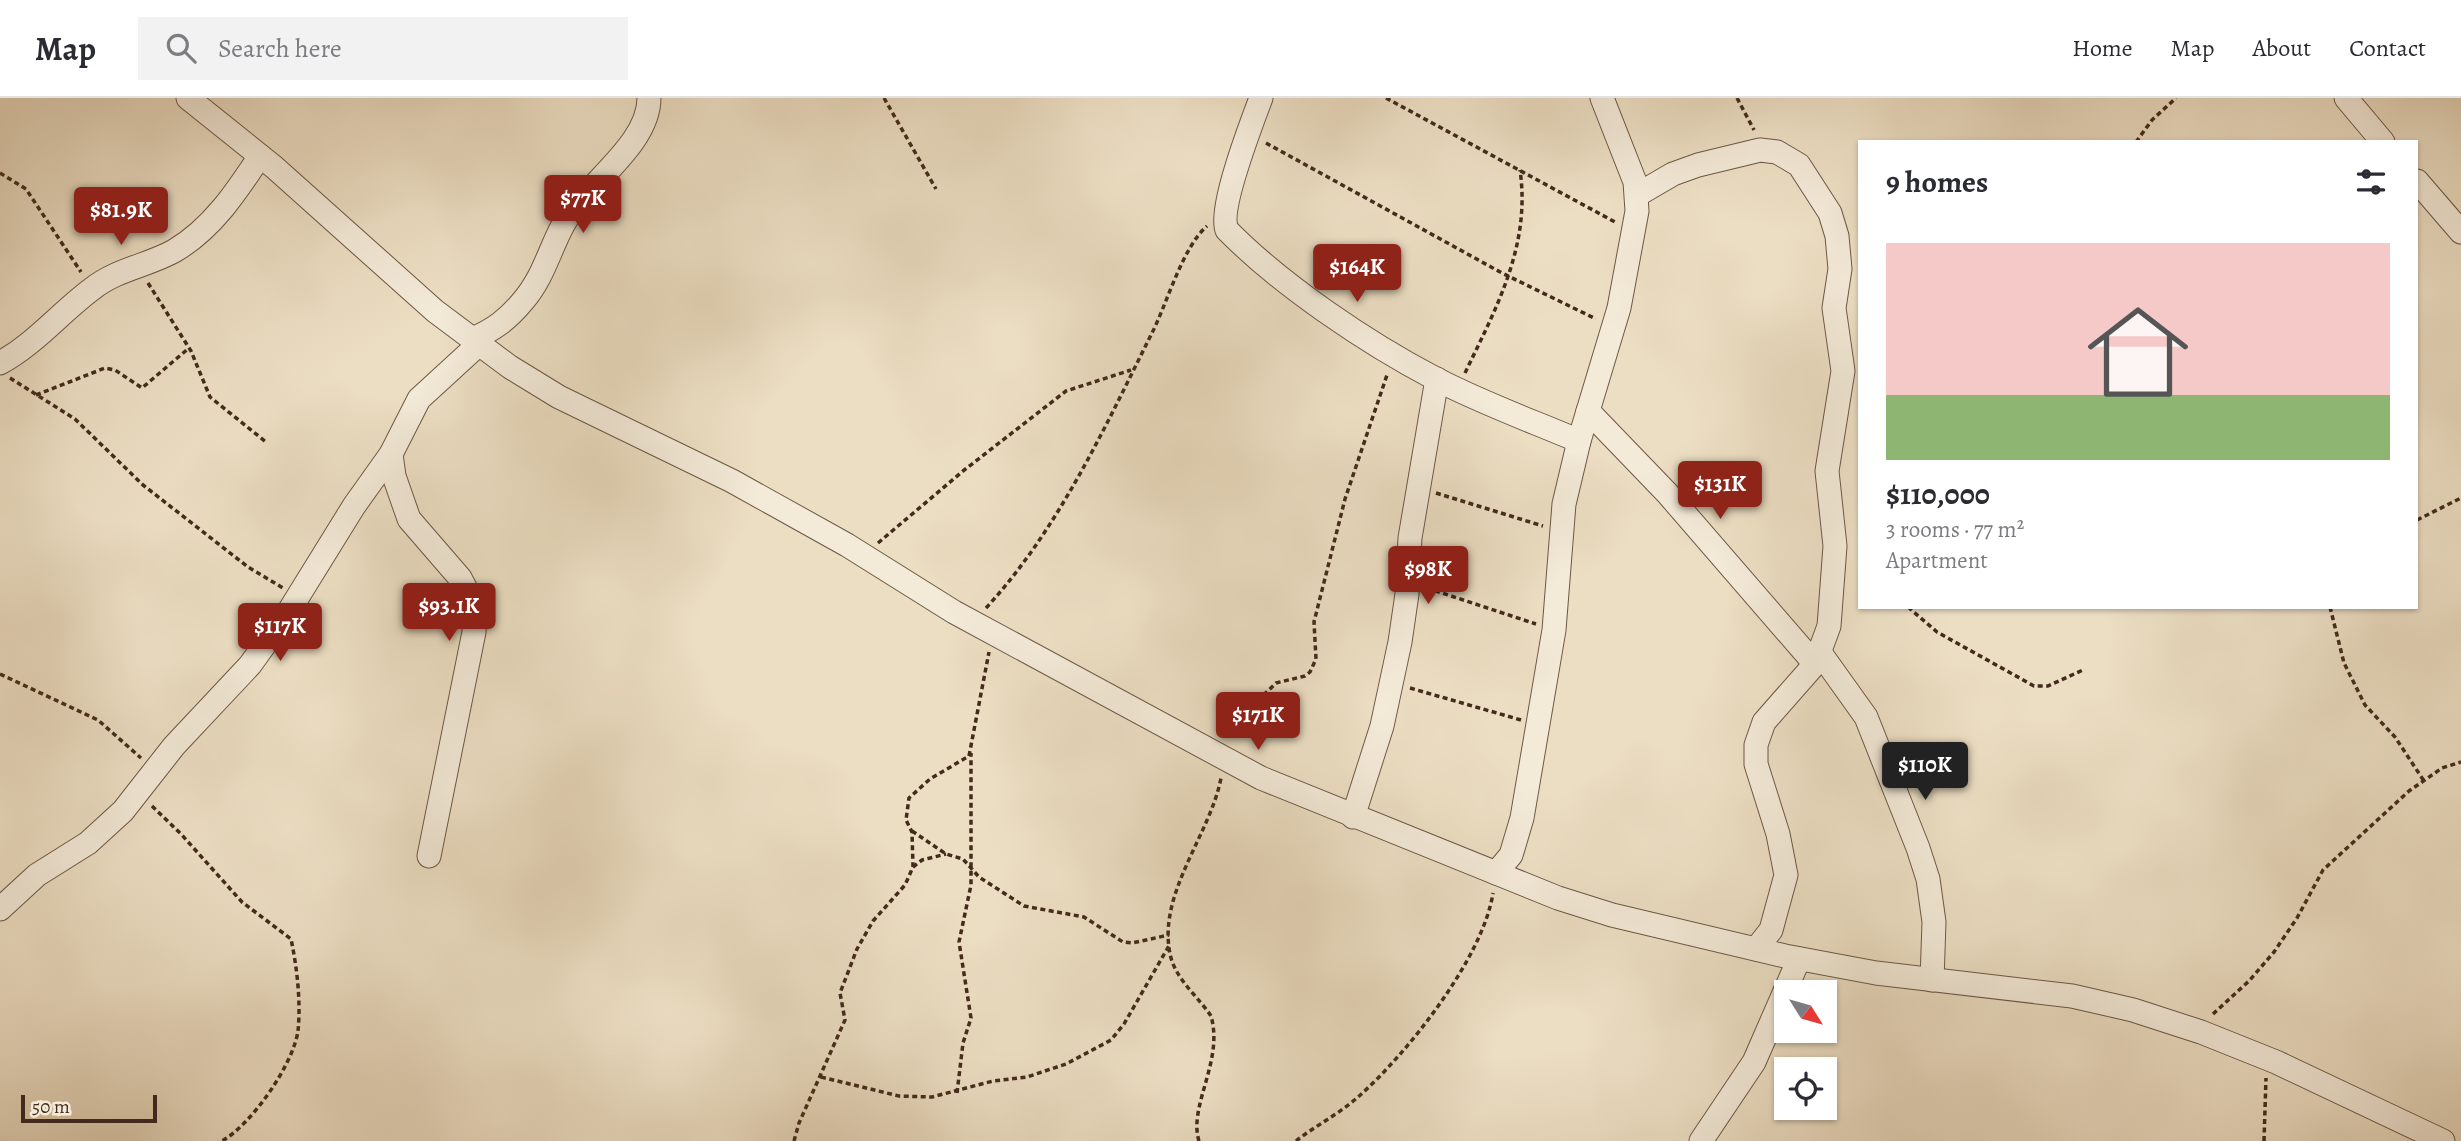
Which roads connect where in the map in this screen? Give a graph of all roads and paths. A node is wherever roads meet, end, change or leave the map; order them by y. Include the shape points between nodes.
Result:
1 (188, 98) edge
2 (649, 98) edge
3 (884, 98) edge
4 (1261, 98) edge
5 (1386, 98) edge
6 (1602, 98) edge
7 (1737, 98) edge
8 (2176, 98) edge
9 (2353, 101) edge
10 (1248, 134) junction
11 (2137, 140) edge
12 (2382, 140) edge
13 (1764, 150) junction
14 (260, 156) junction
15 (1520, 170) junction
16 (0, 173) edge
17 (2418, 182) edge
18 (936, 189) dead end
19 (1637, 195) junction
20 (1224, 224) junction
21 (2461, 232) edge
22 (1634, 233) junction
23 (132, 266) junction
24 (1510, 277) junction
25 (91, 289) junction
26 (1613, 327) junction
27 (476, 342) junction
28 (189, 348) junction
29 (1394, 354) junction
30 (4, 370) edge
31 (1132, 370) junction
32 (1437, 379) junction
33 (1458, 389) junction
34 (36, 395) junction
35 (1588, 411) junction
36 (1579, 441) junction
37 (266, 442) dead end
38 (391, 454) junction
39 (1418, 488) junction
40 (2461, 498) edge
41 (2418, 520) edge
42 (1561, 531) junction
43 (862, 555) junction
44 (1408, 581) junction
45 (302, 592) junction
46 (1910, 609) edge
47 (2330, 609) edge
48 (972, 622) junction
49 (1554, 630) junction
50 (992, 633) junction
51 (1818, 659) junction
52 (2085, 669) dead end
53 (0, 674) edge
54 (1391, 682) junction
55 (1540, 725) junction
56 (1193, 742) junction
57 (971, 751) junction
58 (1225, 759) junction
59 (2461, 762) edge
60 (150, 778) junction
61 (2424, 780) junction
62 (1353, 817) junction
63 (911, 830) junction
64 (946, 854) junction
65 (429, 856) dead end
66 (969, 866) junction
67 (913, 867) junction
68 (1496, 873) junction
69 (0, 909) edge
70 (1169, 935) junction
71 (1170, 944) junction
72 (1756, 949) junction
73 (1799, 959) junction
74 (1932, 980) junction
75 (2196, 1030) junction
76 (2267, 1059) junction
77 (821, 1077) junction
78 (957, 1093) junction
79 (222, 1141) edge
80 (794, 1141) edge
81 (1199, 1141) edge
82 (1296, 1141) edge
83 (1701, 1141) edge
84 (2264, 1141) edge
85 (2443, 1141) edge

1 - 14 street
2 - 27 street via 646,118 636,135 563,225 538,283 498,328
3 - 18 path
4 - 10 street
5 - 15 path
6 - 19 street via 1627,156
7 - 13 path
8 - 11 path
9 - 12 street
10 - 20 street
10 - 24 path
13 - 19 street via 1698,165
13 - 51 street via 1800,165 1830,213 1837,236 1840,269 1835,308 1843,371 1827,471 1835,546 1829,626
14 - 23 street via 231,200 190,240 152,261
14 - 27 street
15 - 22 path
15 - 24 path via 1522,220
16 - 25 path via 26,189
17 - 21 street
19 - 22 street
20 - 29 street via 1255,257
20 - 31 path via 1208,225 1201,232
22 - 26 street
23 - 25 street
23 - 28 path via 153,289
24 - 26 path
24 - 33 path
25 - 30 street
26 - 35 street
27 - 38 street via 419,399
27 - 43 street via 559,397 732,481
28 - 34 path via 142,388 115,370 105,369
28 - 37 path via 210,397
29 - 32 street
29 - 56 path via 1345,499 1314,622 1316,659 1310,671 1276,683 1221,732
30 - 34 path
31 - 43 path via 1066,391
31 - 48 path via 1048,526 1017,574
32 - 33 street
32 - 39 street
33 - 36 street
34 - 45 path via 75,419 143,485 248,567 276,585
35 - 36 street
35 - 51 street
36 - 42 street
38 - 45 street
38 - 65 street via 409,519 460,578 474,604 474,632
39 - 42 path
39 - 44 street
40 - 41 path
42 - 49 street
43 - 48 street
44 - 49 path
44 - 54 street
45 - 60 street via 262,650
46 - 52 path via 1937,632 2034,686 2048,686
47 - 61 path via 2344,663 2365,705 2395,737
48 - 50 street
49 - 55 street
50 - 56 street
50 - 57 path
51 - 72 street via 1764,722 1756,745 1756,764 1779,834 1786,876 1771,930
51 - 74 street via 1866,717 1918,848 1934,922
53 - 60 path via 98,720 129,746
54 - 55 path
54 - 62 street
55 - 68 street via 1511,855
56 - 58 street
57 - 63 path via 965,760 911,794 906,813
57 - 66 path
58 - 62 street
58 - 70 path via 1217,800 1171,912
59 - 61 path
60 - 69 street via 108,826 37,876
60 - 79 path via 147,797 153,807 242,902 291,939 298,1033 260,1107
61 - 75 path via 2323,870 2274,952
62 - 68 street
63 - 64 path
63 - 67 path
64 - 66 path via 956,855
64 - 67 path
66 - 70 path via 1024,906 1084,917 1124,942
66 - 78 path via 971,885 959,942 971,1018
67 - 77 path via 905,885 873,921 857,949 840,993 845,1020
68 - 72 street via 1612,915
68 - 82 path via 1490,915 1441,1000 1383,1074 1355,1100
70 - 71 path
71 - 78 path via 1111,1040 1066,1064
71 - 81 path via 1177,971 1213,1026 1212,1066 1198,1117
72 - 73 street
73 - 74 street
73 - 83 street via 1754,1062
74 - 75 street via 2072,996
75 - 76 street
76 - 84 path
76 - 85 street
77 - 78 path via 899,1096
77 - 80 path

